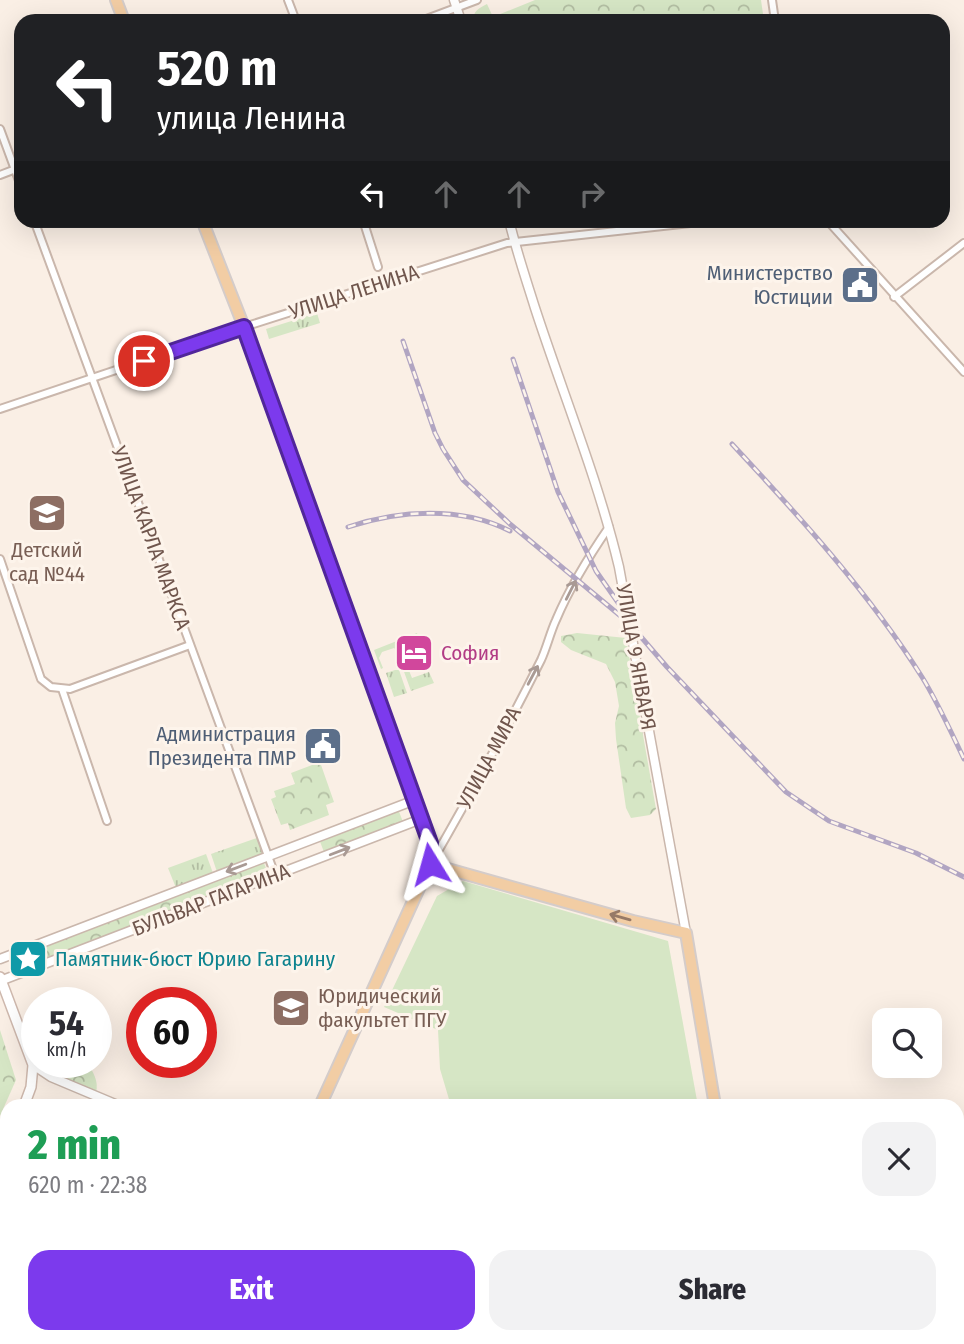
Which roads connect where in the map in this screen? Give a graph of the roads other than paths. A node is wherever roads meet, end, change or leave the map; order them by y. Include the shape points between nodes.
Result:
1 (477, 0) edge
2 (455, 4) edge
3 (435, 14) edge
4 (0, 129) edge
5 (14, 159) edge
6 (37, 228) edge
7 (205, 228) edge
8 (366, 228) edge
9 (511, 228) edge
10 (644, 228) edge
11 (834, 228) edge
12 (514, 242) junction
13 (964, 243) edge
14 (378, 267) dead end
15 (894, 297) junction
16 (244, 327) junction
17 (964, 373) edge
18 (92, 378) junction
19 (0, 409) edge
20 (609, 526) junction
21 (0, 559) edge
22 (190, 645) junction
23 (62, 689) junction
24 (415, 800) junction
25 (422, 819) junction
26 (107, 821) dead end
27 (302, 843) junction
28 (268, 856) junction
29 (308, 863) junction
30 (430, 864) junction
31 (275, 875) junction
32 (686, 933) junction
33 (0, 959) edge
34 (0, 979) edge
35 (21, 1034) edge
36 (32, 1078) edge
37 (53, 1078) edge
38 (27, 1099) edge
39 (103, 1099) edge
40 (323, 1099) edge
41 (714, 1099) edge

1 - 2 street
2 - 3 street
4 - 5 street
6 - 18 street, УЛИЦА КАРЛА МАРКСА
7 - 16 main road
8 - 14 street
9 - 12 street, УЛИЦА 9 ЯНВАРЯ
10 - 12 street, УЛИЦА ЛЕНИНА
11 - 15 street
12 - 16 street, УЛИЦА ЛЕНИНА
12 - 20 street, УЛИЦА 9 ЯНВАРЯ
13 - 15 street
15 - 17 street
16 - 18 street, УЛИЦА ЛЕНИНА
16 - 24 main road
18 - 19 street, УЛИЦА ЛЕНИНА
18 - 22 street, УЛИЦА КАРЛА МАРКСА
30 -> 20 street, УЛИЦА МИРА via 540,662 577,578
20 - 32 street, УЛИЦА 9 ЯНВАРЯ
21 - 23 street via 41,679
22 - 23 street
22 - 28 street, УЛИЦА КАРЛА МАРКСА
23 - 26 street
24 - 25 main road
24 - 27 street, БУЛЬВАР ГАГАРИНА
29 -> 25 street, БУЛЬВАР ГАГАРИНА
25 - 30 main road via 431,847
27 - 28 street, БУЛЬВАР ГАГАРИНА
27 - 29 street via 310,850
28 - 31 street, УЛИЦА КАРЛА МАРКСА
28 -> 33 street, БУЛЬВАР ГАГАРИНА
29 - 31 street, БУЛЬВАР ГАГАРИНА
32 -> 30 main road
30 - 40 main road, УЛИЦА МИРА
31 - 34 street, БУЛЬВАР ГАГАРИНА
32 - 41 main road, УЛИЦА 9 ЯНВАРЯ
34 - 35 main road
36 - 38 main road
37 - 39 street

